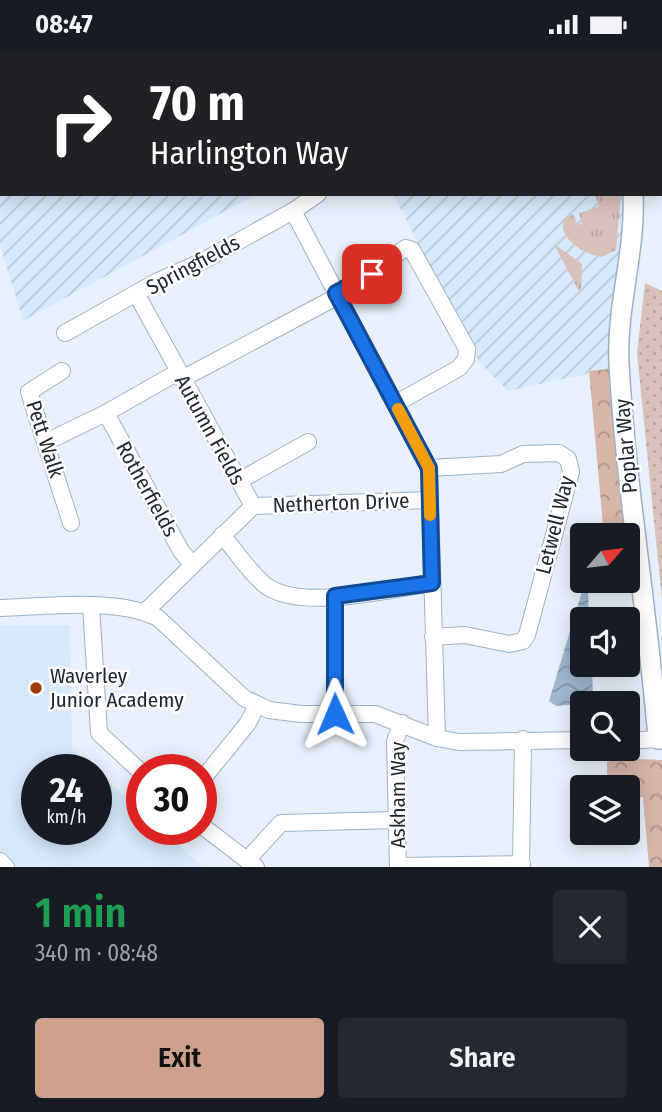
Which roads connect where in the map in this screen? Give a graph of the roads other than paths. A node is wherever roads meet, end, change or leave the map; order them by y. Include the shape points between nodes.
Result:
1 (315, 196) edge
2 (633, 196) edge
3 (293, 212) junction
4 (337, 294) junction
5 (136, 295) junction
6 (65, 333) dead end
7 (62, 371) dead end
8 (180, 376) junction
9 (395, 404) junction
10 (106, 413) junction
11 (46, 442) junction
12 (308, 442) dead end
13 (429, 468) junction
14 (239, 481) junction
15 (430, 500) junction
16 (253, 506) junction
17 (71, 523) dead end
18 (222, 535) junction
19 (191, 564) junction
20 (432, 583) junction
21 (335, 596) junction
22 (91, 606) junction
23 (0, 608) edge
24 (145, 612) junction
25 (433, 637) junction
26 (257, 705) junction
27 (335, 714) junction
28 (402, 723) junction
29 (437, 737) junction
30 (523, 739) junction
31 (660, 739) edge
32 (570, 740) edge
33 (640, 740) edge
34 (126, 758) edge
35 (217, 761) edge
36 (397, 820) junction
37 (217, 837) edge
38 (0, 861) edge
39 (252, 864) edge
40 (522, 865) edge
41 (398, 866) edge
42 (6, 867) edge

1 - 3 street, Springfields
2 - 31 main road, Poplar Way via 619,360
3 - 4 street
3 - 5 street, Springfields
4 - 8 street
4 - 9 street
4 - 9 street via 406,249 412,250 467,349 459,368
5 - 6 street, Springfields
5 - 8 street, Autumn Fields
7 - 11 street, Pett Walk via 29,392
8 - 10 street
8 - 14 street, Autumn Fields
9 - 13 street
10 - 11 street
10 - 19 street, Rotherfields
11 - 17 street, Pett Walk
12 - 14 street
13 - 15 street
13 - 25 street, Letwell Way via 501,464 523,454 559,453 568,459 571,472 523,641
14 - 16 street, Autumn Fields
15 - 16 street, Netherton Drive
15 - 20 street
16 - 18 street, Autumn Fields
18 - 19 street, Autumn Fields
18 - 21 street via 273,590 292,596
19 - 24 street, Autumn Fields
20 - 21 street
20 - 25 street
21 - 27 street
22 - 23 street
22 - 24 street
22 - 34 street via 99,733
24 - 26 street via 159,618
25 - 29 street
26 - 27 street via 301,714
26 - 35 street
27 - 28 street via 375,715
28 - 29 street
28 - 36 street, Askham Way via 395,741
29 - 30 street via 459,742
30 - 32 street
30 - 40 street
31 - 33 street
36 - 39 street via 281,823
36 - 41 street, Askham Way
37 - 39 street
38 - 42 street
40 - 41 street

